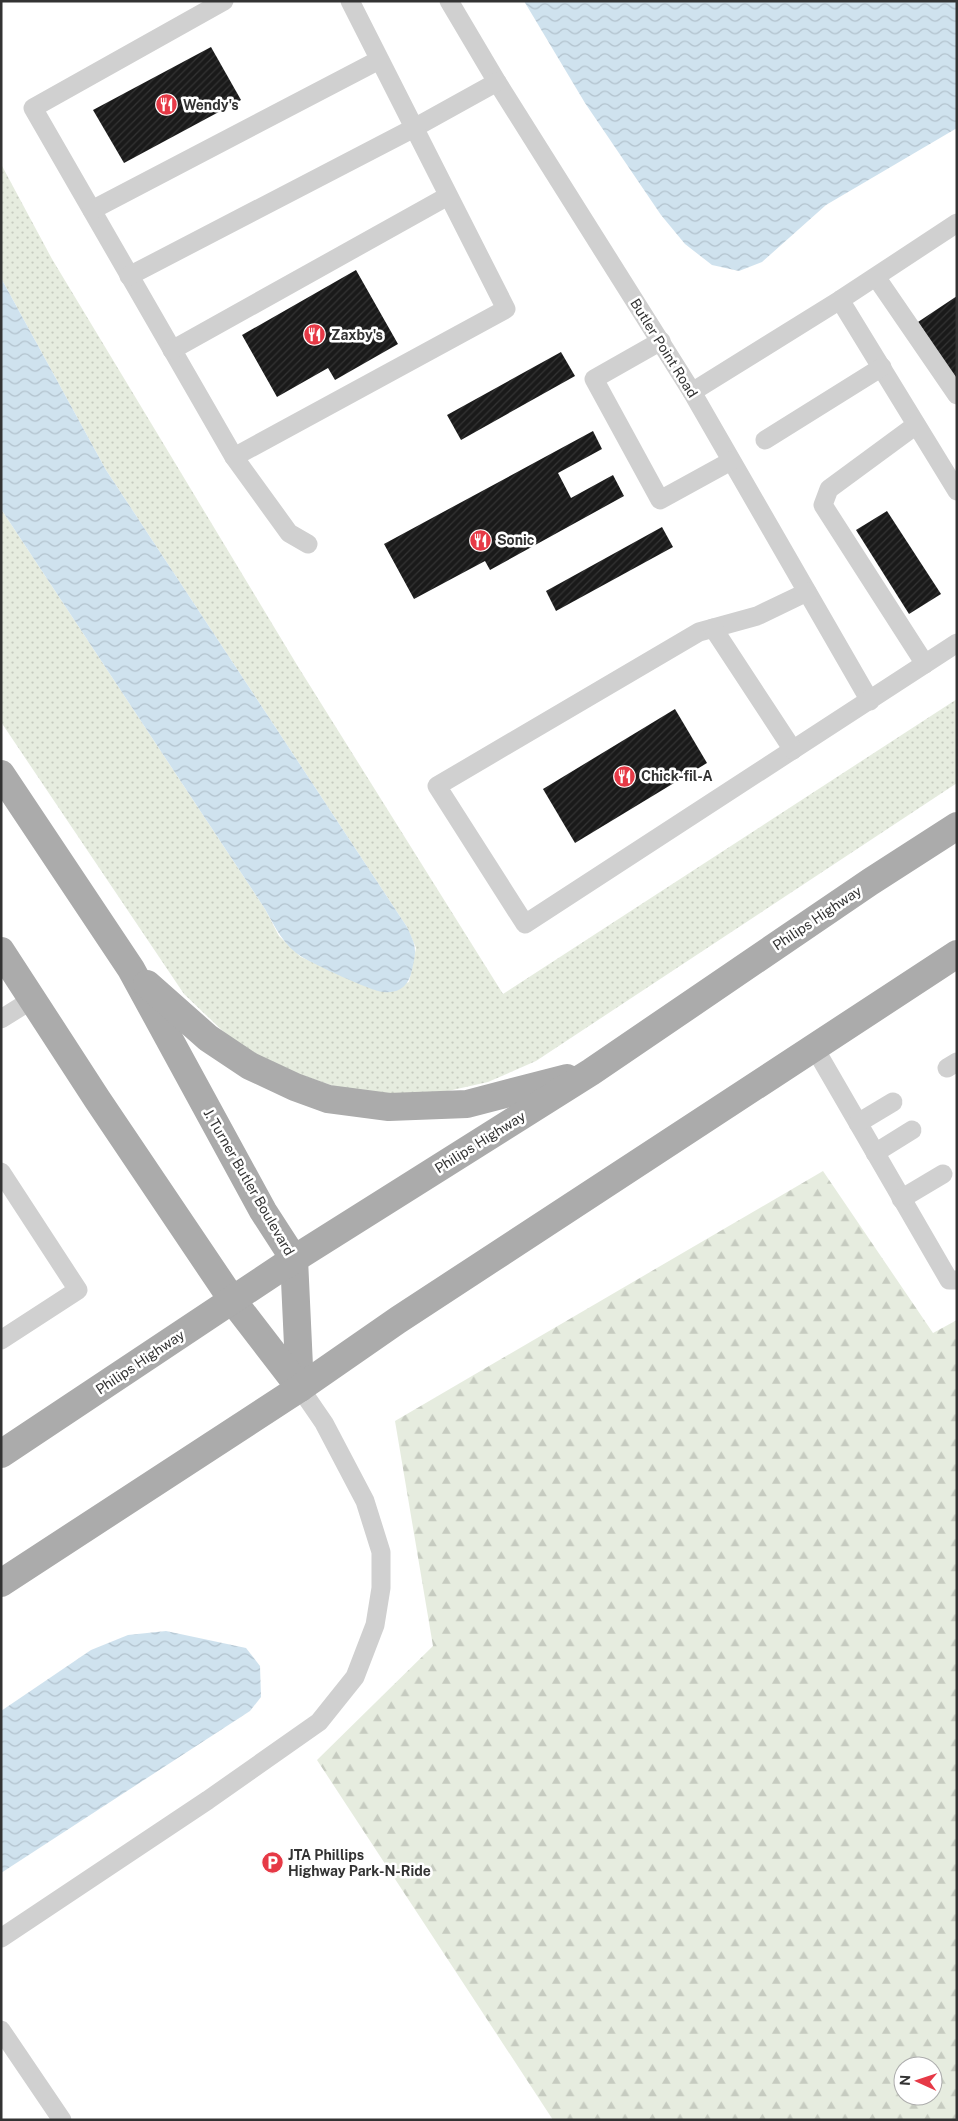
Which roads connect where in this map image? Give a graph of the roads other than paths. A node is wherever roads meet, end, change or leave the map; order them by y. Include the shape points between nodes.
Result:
1 (224, 1) edge
2 (350, 1) edge
3 (449, 1) edge
4 (379, 60) junction
5 (497, 82) junction
6 (414, 128) junction
7 (448, 196) junction
8 (92, 210) junction
9 (957, 223) edge
10 (129, 276) junction
11 (876, 277) junction
12 (840, 300) junction
13 (660, 341) junction
14 (172, 350) junction
15 (882, 367) junction
16 (692, 392) junction
17 (957, 395) edge
18 (916, 425) junction
19 (765, 440) dead end
20 (234, 457) junction
21 (732, 461) junction
22 (957, 491) edge
23 (308, 544) dead end
24 (807, 592) junction
25 (713, 628) junction
26 (957, 643) edge
27 (925, 664) junction
28 (870, 700) junction
29 (793, 750) junction
30 (1, 774) edge
31 (957, 826) edge
32 (1, 951) edge
33 (957, 954) edge
34 (131, 969) junction
35 (33, 999) junction
36 (1, 1019) edge
37 (814, 1047) junction
38 (591, 1072) junction
39 (892, 1102) dead end
40 (858, 1123) junction
41 (912, 1130) dead end
42 (875, 1153) junction
43 (1, 1172) edge
44 (942, 1174) dead end
45 (902, 1199) junction
46 (294, 1259) junction
47 (957, 1280) edge
48 (233, 1301) junction
49 (1, 1340) edge
50 (300, 1388) junction
51 (1, 1454) edge
52 (1, 1583) edge
53 (1, 1938) edge
54 (1, 2030) edge
55 (62, 2120) edge

1 - 8 lane via 32,108
2 - 4 lane
3 - 5 lane, Butler Point Road
4 - 6 lane
4 - 8 lane
5 - 6 lane
5 - 13 lane, Butler Point Road
6 - 7 lane
6 - 10 lane
7 - 14 lane
7 - 20 lane via 506,309
8 - 10 lane
9 - 11 lane
10 - 14 lane
11 - 12 lane
11 - 17 lane
12 - 15 lane
12 - 16 lane
13 - 16 lane, Butler Point Road
13 - 21 lane via 594,379 660,500
14 - 20 lane
15 - 18 lane
15 - 19 lane
16 - 21 lane, Butler Point Road
18 - 22 lane
18 - 27 lane via 829,489 823,505
20 - 23 lane via 289,532
21 - 24 lane, Butler Point Road
24 - 25 lane via 757,616
24 - 28 lane, Butler Point Road
25 - 29 lane
25 - 29 lane via 698,632 437,786 525,924
26 - 27 lane
27 - 28 lane
28 - 29 lane
30 - 34 main road, J. Turner Butler Boulevard
31 - 38 main road, Philips Highway
32 - 35 main road
33 - 37 main road
34 - 38 main road via 208,1038 250,1066 328,1099 390,1107 467,1104
34 - 46 main road, J. Turner Butler Boulevard via 263,1211
35 - 36 lane
35 - 48 main road
37 - 40 lane
37 - 50 main road
38 - 46 main road, Philips Highway
39 - 40 lane
40 - 42 lane
41 - 42 lane
42 - 45 lane
43 - 49 lane via 78,1290
44 - 45 lane
45 - 47 lane via 949,1280
46 - 48 main road, Philips Highway
46 - 50 main road, J. Turner Butler Boulevard
48 - 50 main road
48 - 51 main road, Philips Highway
50 - 52 main road
50 - 53 lane via 324,1423 365,1502 381,1552 381,1588 375,1625 356,1677 319,1722
54 - 55 lane

